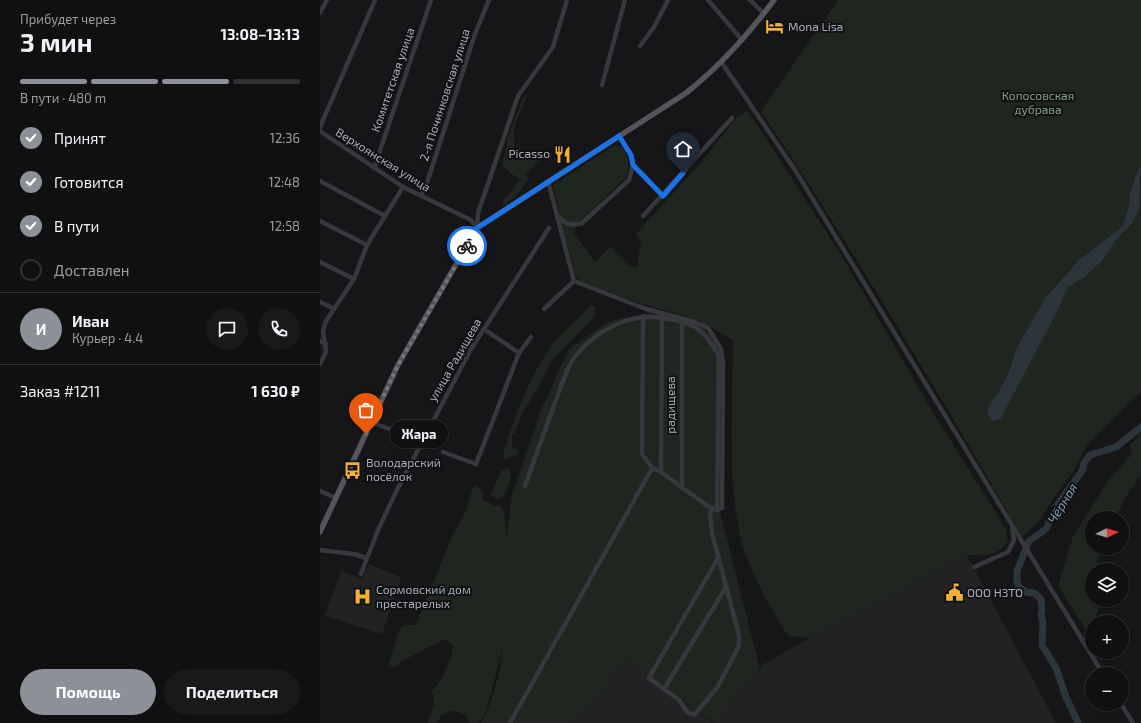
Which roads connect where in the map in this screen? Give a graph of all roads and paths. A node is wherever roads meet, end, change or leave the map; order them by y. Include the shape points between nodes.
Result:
1 (327, 0) edge
2 (375, 0) edge
3 (431, 0) edge
4 (489, 0) edge
5 (567, 0) edge
6 (625, 0) edge
7 (668, 0) edge
8 (708, 0) edge
9 (750, 0) edge
10 (774, 0) edge
11 (320, 14) edge
12 (764, 14) junction
13 (742, 40) junction
14 (640, 46) dead end
15 (722, 63) junction
16 (602, 84) dead end
17 (732, 118) dead end
18 (320, 127) edge
19 (320, 131) edge
20 (619, 136) junction
21 (633, 165) junction
22 (374, 168) junction
23 (320, 181) edge
24 (548, 181) junction
25 (403, 187) junction
26 (420, 196) junction
27 (663, 196) junction
28 (385, 216) junction
29 (557, 216) junction
30 (643, 216) dead end
31 (320, 221) edge
32 (477, 228) junction
33 (549, 228) dead end
34 (367, 245) junction
35 (320, 262) edge
36 (354, 279) junction
37 (574, 281) junction
38 (320, 302) edge
39 (333, 308) junction
40 (544, 309) dead end
41 (643, 316) junction
42 (662, 318) junction
43 (682, 322) junction
44 (484, 330) junction
45 (322, 332) edge
46 (531, 337) dead end
47 (320, 341) edge
48 (326, 344) junction
49 (519, 353) junction
50 (320, 364) edge
51 (371, 422) junction
52 (422, 441) junction
53 (443, 452) dead end
54 (653, 469) junction
55 (661, 472) junction
56 (525, 486) dead end
57 (682, 488) junction
58 (320, 491) edge
59 (336, 498) junction
60 (714, 509) junction
61 (1011, 527) junction
62 (320, 532) edge
63 (320, 550) edge
64 (366, 558) junction
65 (718, 558) junction
66 (974, 567) dead end
67 (361, 574) dead end
68 (726, 586) junction
69 (1099, 667) edge
70 (664, 689) junction
71 (1125, 711) edge
72 (510, 723) edge
73 (1133, 723) edge

1 - 11 street
2 - 18 street
3 - 22 street, Комитетская улица
4 - 26 street, 2-я Починковская улица via 475,34 426,186
5 - 32 street via 553,47 518,96 478,213
6 - 16 street
7 - 14 street via 654,27
8 - 13 street
9 - 12 street
10 - 12 main road
12 - 13 main road
13 - 15 main road
15 - 20 main road via 686,93
15 - 61 street via 795,170
17 - 27 street
19 - 22 street, Верхоянская улица
20 - 21 street via 631,155
20 - 24 main road
21 - 27 street
21 - 29 street via 628,180 582,224 575,226 565,223
22 - 25 street, Верхоянская улица
23 - 28 street
24 - 29 street
24 - 32 main road
25 - 26 street, Верхоянская улица
25 - 28 street
26 - 32 street, Верхоянская улица via 471,220
27 - 30 street
28 - 34 street
29 - 37 street
31 - 34 street
32 - 51 main road via 398,365
33 - 44 street, улица Радищева
34 - 36 street
35 - 36 street
36 - 39 street
37 - 40 street
37 - 60 street via 646,309 708,328 721,349 722,508
38 - 39 street
39 - 45 street
41 - 42 street
41 - 54 street via 642,454
41 - 56 street via 616,325 595,337 575,356 562,383
42 - 43 street
42 - 55 street
43 - 57 street, радищева
43 - 60 street via 699,328 709,338 719,356
44 - 49 street
44 - 52 street, улица Радищева via 471,349
45 - 48 street
46 - 49 street
47 - 48 street
48 - 50 street via 326,352
49 - 53 street via 476,464
51 - 52 street
51 - 59 main road
52 - 64 street, улица Радищева
54 - 55 street
54 - 72 street
55 - 57 street
57 - 60 street
58 - 59 street
59 - 62 main road
60 - 65 street via 710,514
61 - 66 street via 1014,540 1008,552
61 - 69 street
63 - 64 street
64 - 67 street, улица Радищева
65 - 68 street
65 - 70 street via 648,678
68 - 70 street
68 - 70 street via 740,646 717,688 694,715 686,712 679,700
71 - 73 street

